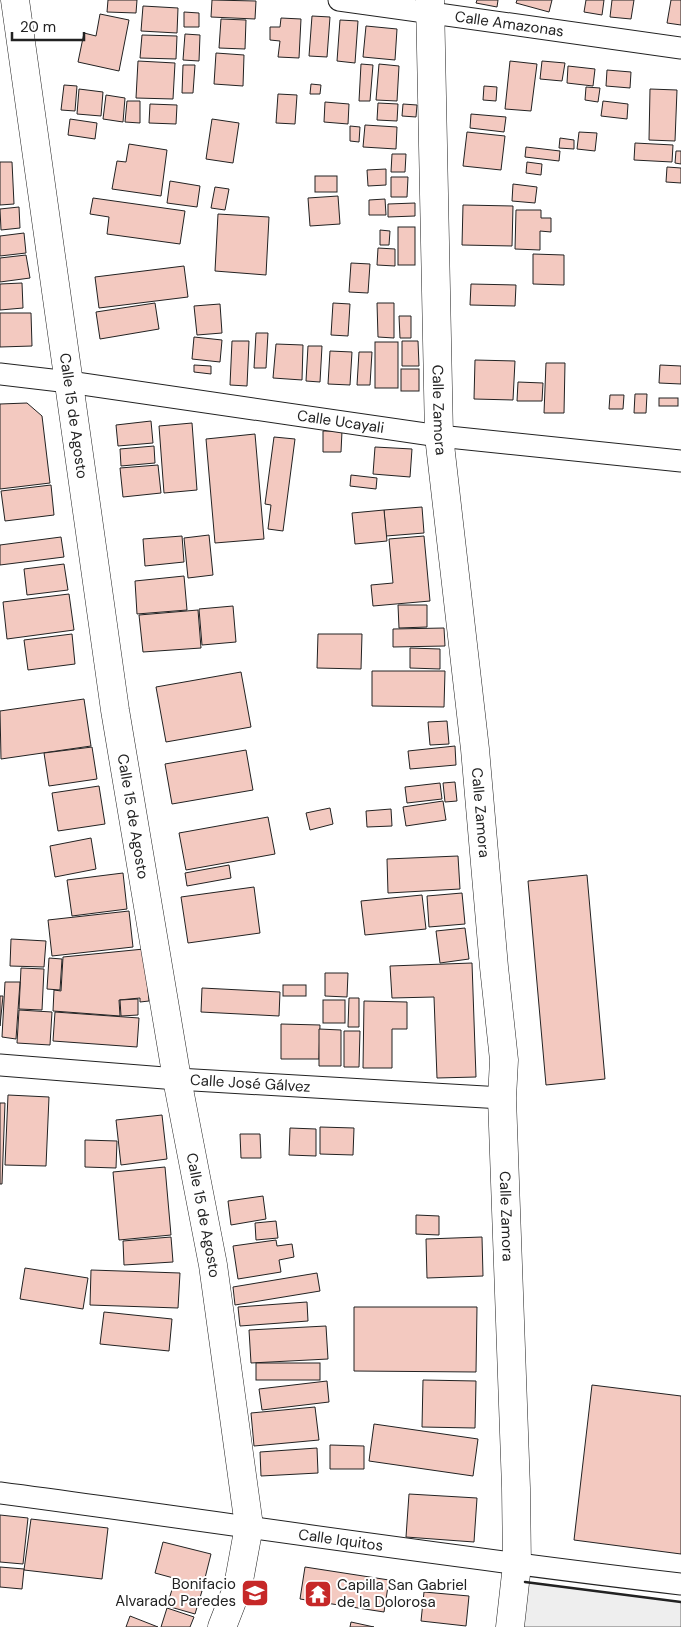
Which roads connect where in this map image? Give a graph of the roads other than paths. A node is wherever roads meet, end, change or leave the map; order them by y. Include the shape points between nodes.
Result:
1 (15, 0) edge
2 (339, 0) edge
3 (431, 7) edge
4 (681, 48) edge
5 (0, 374) edge
6 (69, 382) junction
7 (439, 436) junction
8 (681, 461) edge
9 (0, 1065) edge
10 (177, 1079) junction
11 (502, 1098) junction
12 (0, 1493) edge
13 (249, 1526) junction
14 (517, 1565) junction
15 (681, 1584) edge
16 (222, 1627) edge
17 (510, 1627) edge

1 - 6 street, Calle 15 de Agosto
2 - 3 street, Calle Amazonas
3 - 4 street, Calle Amazonas
3 - 7 street, Calle Zamora
5 - 6 street, Calle Ucayali
6 - 7 street, Calle Ucayali
6 - 10 street, Calle 15 de Agosto via 115,710
7 - 8 street, Calle Ucayali
7 - 11 street, Calle Zamora via 475,749 504,1060
9 - 10 street, Calle José Gálvez
10 - 11 street, Calle José Gálvez
10 - 13 street, Calle 15 de Agosto via 213,1265
11 - 14 street, Calle Zamora
12 - 13 street, Calle Iquitos
13 - 14 street, Calle Iquitos
13 - 16 street, Calle 15 de Agosto via 238,1586
14 - 15 street, Calle Iquitos
14 - 17 street, Calle Zamora

